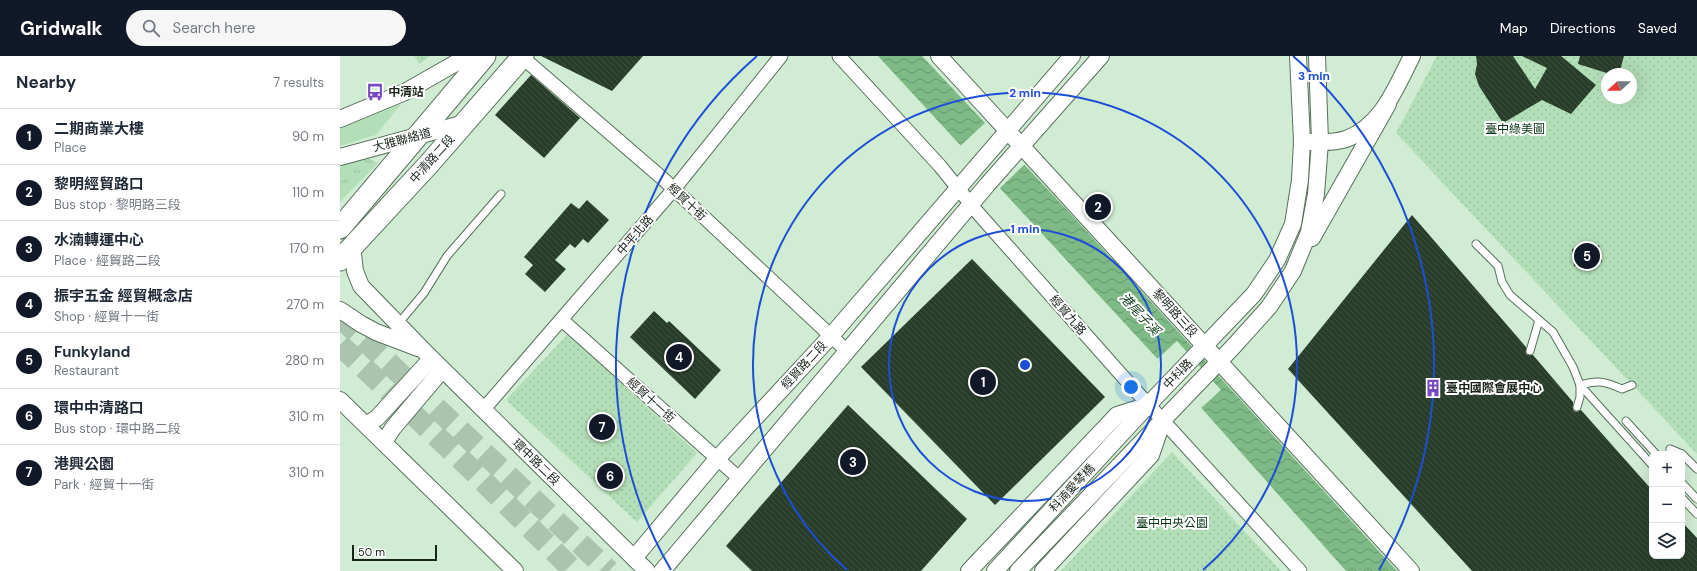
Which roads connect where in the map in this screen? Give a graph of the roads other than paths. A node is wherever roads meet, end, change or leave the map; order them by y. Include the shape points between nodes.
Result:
1 (468, 56) edge
2 (485, 56) edge
3 (523, 56) edge
4 (781, 56) edge
5 (839, 56) edge
6 (939, 56) edge
7 (1072, 56) edge
8 (1101, 56) edge
9 (1298, 56) edge
10 (1317, 56) edge
11 (1412, 56) edge
12 (1388, 104) junction
13 (340, 119) edge
14 (464, 123) junction
15 (1003, 134) junction
16 (417, 137) junction
17 (1302, 141) junction
18 (1320, 142) junction
19 (1019, 149) junction
20 (340, 158) edge
21 (958, 188) junction
22 (674, 189) junction
23 (501, 194) dead end
24 (971, 204) junction
25 (340, 228) edge
26 (1476, 244) dead end
27 (346, 253) edge
28 (1293, 271) junction
29 (340, 310) edge
30 (562, 320) junction
31 (1539, 320) junction
32 (398, 325) junction
33 (830, 337) junction
34 (1205, 346) junction
35 (847, 351) junction
36 (1530, 351) dead end
37 (433, 361) junction
38 (1219, 362) junction
39 (1580, 385) junction
40 (1632, 385) dead end
41 (340, 400) edge
42 (1153, 400) junction
43 (1578, 407) dead end
44 (483, 410) junction
45 (1167, 417) junction
46 (1626, 421) dead end
47 (366, 425) junction
48 (384, 442) junction
49 (1670, 449) dead end
50 (1653, 451) edge
51 (1675, 451) edge
52 (1685, 457) edge
53 (717, 459) junction
54 (1649, 462) edge
55 (1697, 470) edge
56 (740, 479) junction
57 (1685, 486) edge
58 (1697, 499) edge
59 (1685, 501) edge
60 (1697, 514) edge
61 (634, 558) junction
62 (515, 571) edge
63 (647, 571) edge
64 (662, 571) edge
65 (969, 571) edge
66 (995, 571) edge
67 (1018, 571) edge
68 (1043, 571) edge
69 (1300, 571) edge
70 (1411, 571) edge

1 - 13 street via 405,92
2 - 16 main road, 中清路二段
3 - 14 main road, 中清路二段
3 - 22 street, 經貿十街
4 - 22 street, 中平北路
5 - 21 street, 經貿九路
6 - 15 street, 黎明路三段
7 - 15 street
8 - 19 street
9 - 17 street
10 - 18 street
11 - 12 street, 中科路
12 - 18 street, 中科路 via 1355,135 1337,141
12 - 28 street, 中科路
14 - 16 street, 大雅聯絡道
14 - 27 main road, 中清路二段
15 - 19 street, 黎明路三段
15 - 21 street, 經貿路二段
16 - 20 street, 大雅聯絡道
16 - 25 main road, 中清路二段
17 - 18 street, 中科路
17 - 34 street, 中科路 via 1300,180 1293,224 1278,260 1254,294
18 - 28 street, 中科路 via 1316,194 1309,232
19 - 24 street, 經貿路二段
19 - 34 street, 黎明路三段 via 1086,214
21 - 24 street, 經貿九路
21 - 33 street, 經貿路二段
22 - 30 street, 中平北路
22 - 33 street, 經貿十街
23 - 32 lane via 447,256 424,293
24 - 35 street, 經貿路二段
24 - 42 street, 經貿九路
26 - 31 lane via 1498,266 1502,282 1510,295
27 - 32 street, 環中路二段 via 361,286
28 - 38 street, 中科路 via 1270,307
29 - 37 street, 環中路二段 via 388,337 412,344
30 - 44 street, 中平北路
30 - 53 street, 經貿十一街
31 - 36 lane
31 - 39 lane via 1553,332
32 - 37 street, 環中路二段
33 - 35 street, 經貿十街
33 - 53 street, 經貿路二段
34 - 38 street, 黎明路三段
34 - 42 street, 中科路
35 - 56 street, 經貿路二段
37 - 44 street, 環中路二段
37 - 47 street via 377,418
37 - 48 street
38 - 45 street, 中科路
38 - 70 street, 黎明路三段
39 - 40 lane via 1596,381 1622,389
39 - 43 lane
39 - 54 lane
41 - 47 street
42 - 45 street, 經貿九路
42 - 65 street, 中科路 via 1117,415
42 - 66 street, 科湳愛琴橋
44 - 61 street, 環中路二段
45 - 67 street, 科湳愛琴橋 via 1139,443
45 - 68 street, 中科路 via 1152,455
45 - 69 street, 經貿九路
46 - 50 lane
47 - 48 street
48 - 62 street
49 - 51 lane
52 - 55 lane
53 - 56 street, 經貿十一街
53 - 61 street, 經貿路二段
56 - 64 street, 經貿路二段
57 - 58 lane
59 - 60 lane
61 - 63 street, 環中路二段

